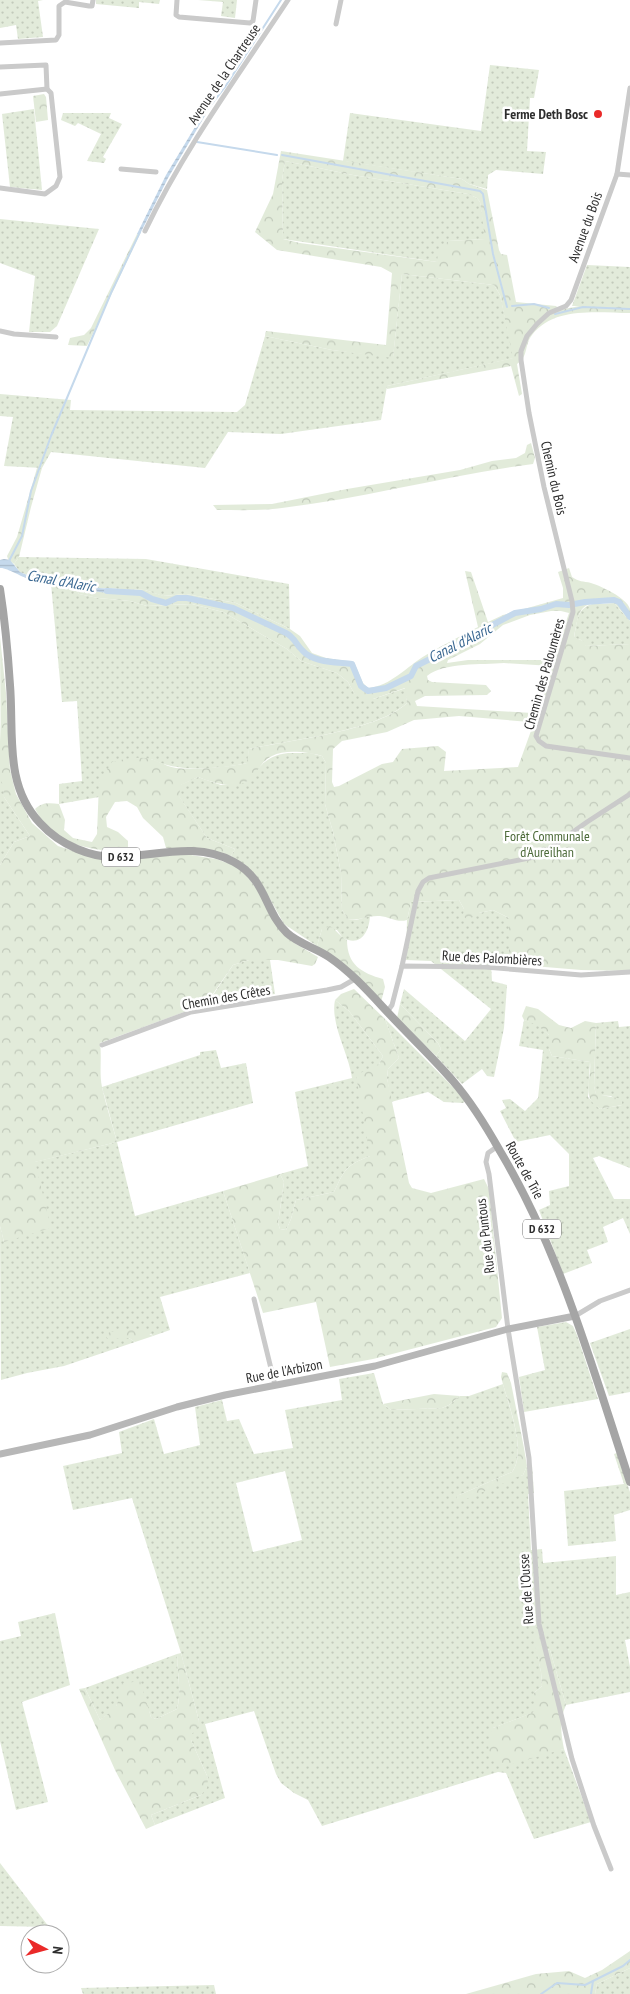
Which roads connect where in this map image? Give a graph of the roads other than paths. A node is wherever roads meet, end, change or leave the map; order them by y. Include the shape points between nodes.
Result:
1 (93, 0) edge
2 (177, 0) edge
3 (256, 0) edge
4 (288, 0) edge
5 (341, 0) edge
6 (336, 24) dead end
7 (0, 43) edge
8 (0, 67) edge
9 (630, 88) edge
10 (47, 89) junction
11 (0, 94) edge
12 (121, 169) dead end
13 (156, 172) dead end
14 (617, 174) junction
15 (630, 174) edge
16 (0, 188) edge
17 (145, 231) dead end
18 (0, 331) edge
19 (56, 337) dead end
20 (521, 351) joint
21 (0, 589) edge
22 (573, 609) joint
23 (630, 758) edge
24 (630, 794) edge
25 (402, 966) junction
26 (630, 972) edge
27 (355, 979) junction
28 (387, 1012) junction
29 (102, 1045) dead end
30 (498, 1146) junction
31 (630, 1290) edge
32 (254, 1299) dead end
33 (575, 1316) junction
34 (508, 1329) junction
35 (275, 1384) junction
36 (0, 1454) edge
37 (630, 1482) edge
38 (611, 1869) dead end

1 - 7 street via 92,6 66,2 59,6 59,35 56,40
2 - 3 street via 176,15 179,16 250,23
4 - 17 street, Avenue de la Chartreuse via 196,136
5 - 6 street
8 - 10 street via 46,65
9 - 14 street, Avenue du Bois
10 - 11 street
10 - 16 street via 51,92 59,165 60,177 56,186 45,194
12 - 13 street
14 - 15 street
14 - 20 street, Avenue du Bois via 571,300 537,324
18 - 19 street
20 - 22 street, Chemin du Bois via 528,414
21 - 27 main road, D 632 via 10,686 12,763 22,797 39,823 67,845 107,857 180,850 211,853 236,863 254,878 286,931
22 - 23 street, Chemin des Paloumères via 536,736 546,746
24 - 25 street via 539,856 422,882
25 - 26 street, Rue des Palombières via 485,967 581,975
25 - 28 street via 392,1005
27 - 28 main road, D 632
27 - 29 street, Chemin des Crêtes via 342,987 191,1012
28 - 30 main road, Route de Trie / D 632 via 452,1079 471,1102
30 - 33 main road, Route de Trie / D 632 via 542,1230
30 - 34 street, Rue du Puntous via 488,1153 486,1162
31 - 33 street via 600,1301
32 - 35 street
33 - 34 street, Rue de l'Arbizon
33 - 37 main road, Route de Trie / D 632
34 - 35 street, Rue de l'Arbizon via 375,1366
34 - 38 street, Rue de l'Ousse via 528,1458 539,1624 572,1758
35 - 36 street, Rue de l'Arbizon via 177,1407 90,1435

